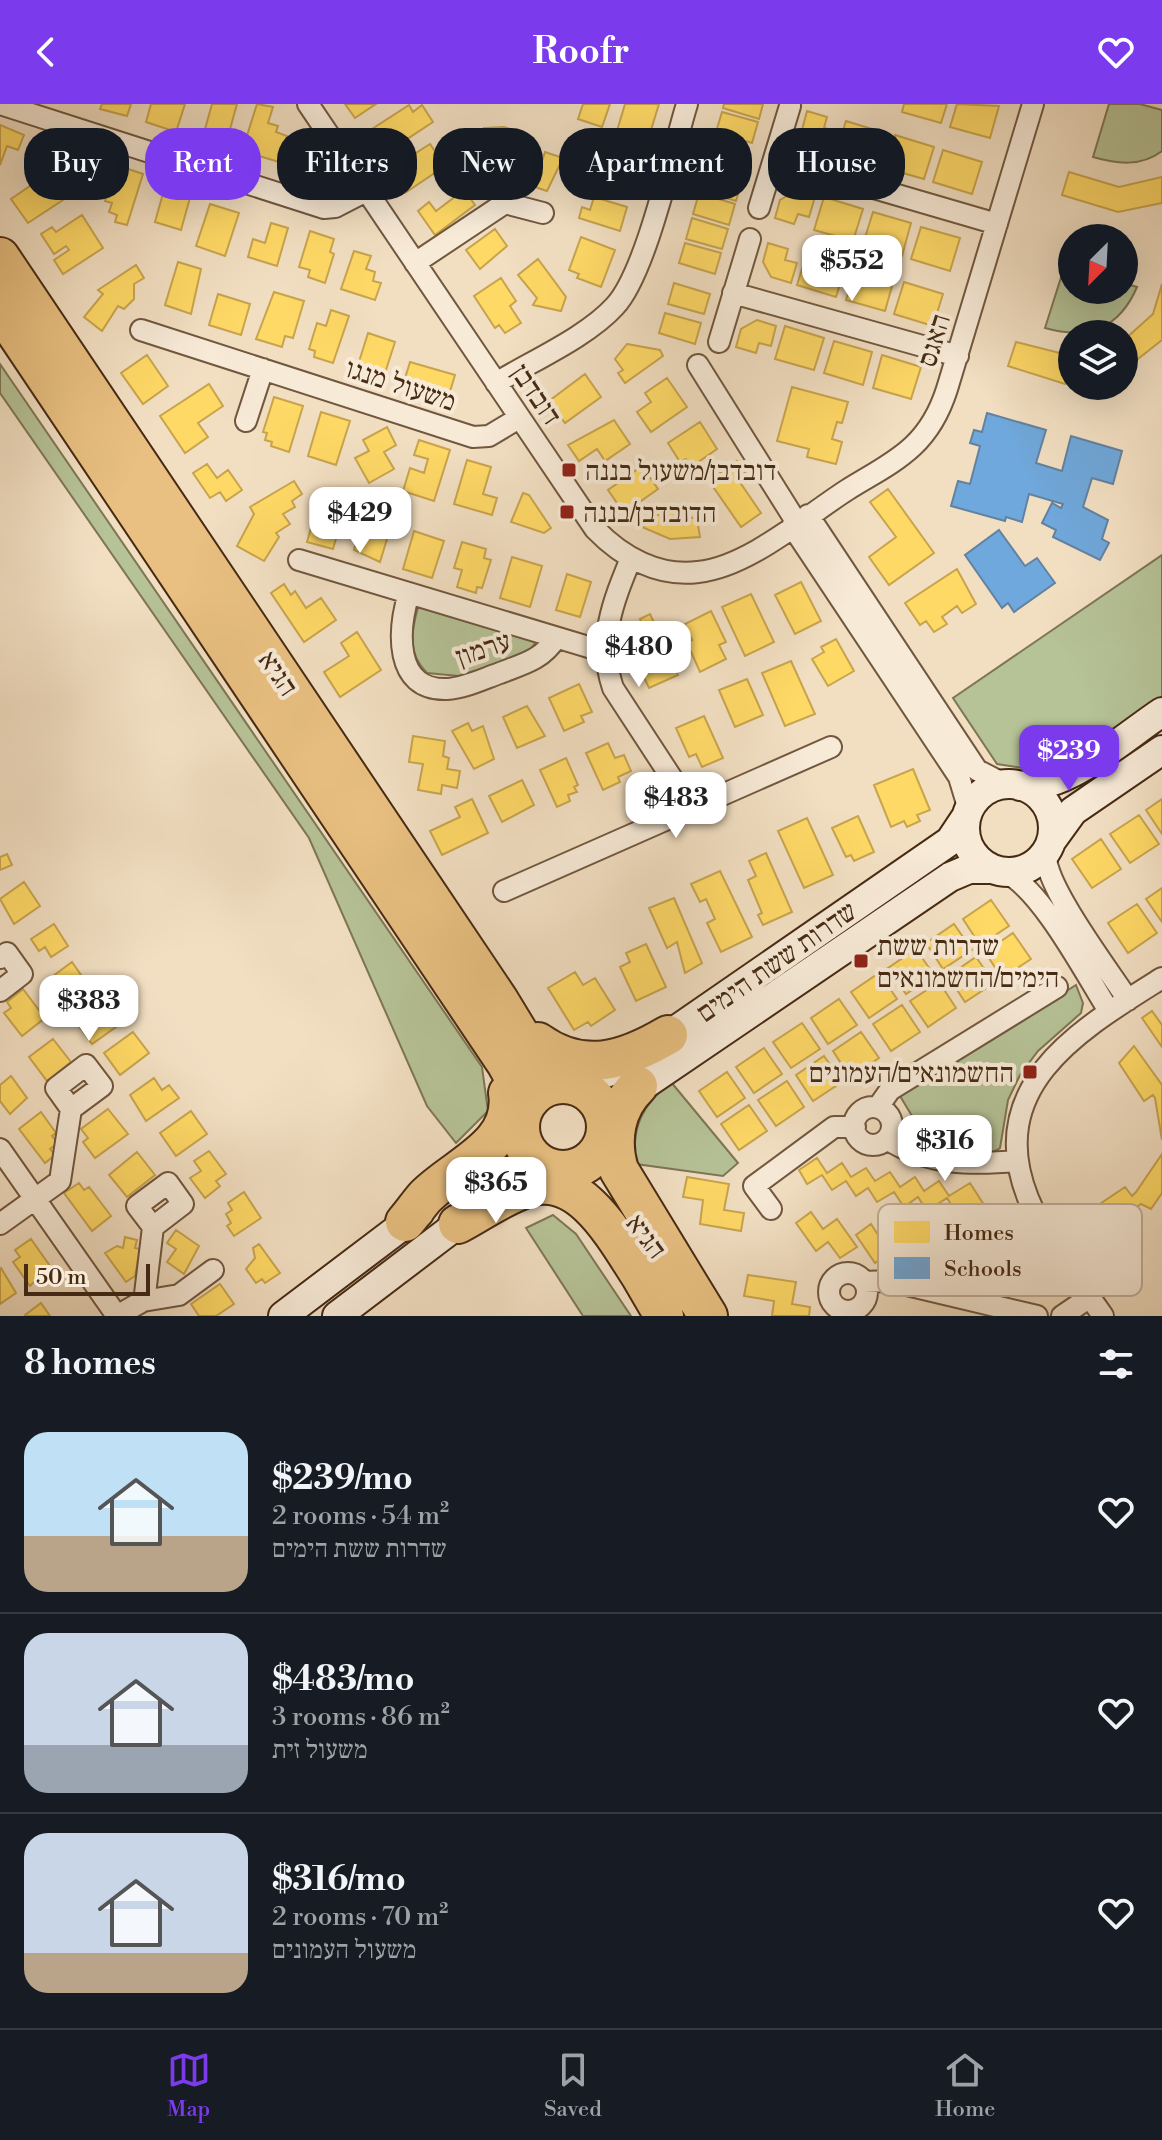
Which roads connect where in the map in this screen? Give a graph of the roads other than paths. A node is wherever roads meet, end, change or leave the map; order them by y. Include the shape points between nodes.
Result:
1 (0, 104) edge
2 (308, 104) edge
3 (687, 104) edge
4 (1033, 104) edge
5 (790, 106) edge
6 (74, 128) edge
7 (324, 128) edge
8 (783, 128) edge
9 (129, 146) edge
10 (768, 179) edge
11 (277, 193) edge
12 (905, 197) edge
13 (299, 200) edge
14 (349, 200) edge
15 (372, 200) edge
16 (759, 208) dead end
17 (543, 213) dead end
18 (997, 224) junction
19 (750, 239) dead end
20 (0, 257) edge
21 (415, 263) junction
22 (733, 293) junction
23 (0, 309) edge
24 (141, 330) dead end
25 (719, 342) dead end
26 (958, 356) junction
27 (698, 365) dead end
28 (263, 369) junction
29 (496, 383) junction
30 (519, 418) junction
31 (246, 421) dead end
32 (799, 521) junction
33 (631, 558) junction
34 (299, 560) dead end
35 (409, 593) junction
36 (556, 638) junction
37 (605, 652) junction
38 (1162, 712) edge
39 (831, 747) dead end
40 (1162, 750) edge
41 (1013, 785) junction
42 (692, 809) junction
43 (968, 814) junction
44 (1049, 846) junction
45 (998, 871) junction
46 (504, 891) dead end
47 (0, 958) edge
48 (1162, 978) edge
49 (1057, 987) dead end
50 (0, 991) edge
51 (1128, 1000) junction
52 (485, 1007) junction
53 (1109, 1011) junction
54 (668, 1035) junction
55 (568, 1085) junction
56 (638, 1086) junction
57 (878, 1107) junction
58 (71, 1109) dead end
59 (522, 1118) junction
60 (855, 1127) junction
61 (602, 1139) junction
62 (887, 1139) junction
63 (0, 1149) edge
64 (1018, 1161) junction
65 (554, 1168) junction
66 (492, 1178) junction
67 (35, 1200) junction
68 (1031, 1204) edge
69 (771, 1209) dead end
70 (0, 1224) edge
71 (458, 1224) joint
72 (153, 1227) dead end
73 (416, 1235) junction
74 (213, 1270) dead end
75 (642, 1278) junction
76 (878, 1281) edge
77 (864, 1282) junction
78 (953, 1296) edge
79 (1090, 1297) joint
80 (143, 1301) junction
81 (844, 1313) edge
82 (117, 1316) edge
83 (283, 1316) edge
84 (337, 1316) edge
85 (664, 1316) edge
86 (708, 1316) edge
87 (1037, 1316) edge
88 (1062, 1316) edge
89 (1103, 1316) edge

1 - 6 street
2 - 7 street, דובדבן
3 - 29 street via 639,264 623,296 597,322
4 - 18 street, האגס
5 - 8 street
9 - 11 street
10 - 16 street
12 - 18 street
13 - 14 street via 324,208
15 - 21 street, דובדבן
17 - 21 street via 505,203
18 - 26 street, האגס
19 - 22 street
20 - 52 highway, הגיא
21 - 29 street, דובדבן
22 - 25 street
22 - 26 street
23 - 52 highway, הגיא
24 - 28 street, משעול מנגו
26 - 32 street, האגס via 939,412 920,439
27 - 32 street
28 - 30 street, משעול מנגו via 473,437 489,436
28 - 31 street
29 - 30 street, דובדבן
30 - 33 street, דובדבן via 595,529
32 - 33 street, דובדבן via 714,570 677,573
32 - 41 street via 977,770
32 - 43 street via 959,777
33 - 37 street via 608,619
34 - 35 street, ערמון
35 - 36 street, ערמון
35 - 36 street, ערמון via 401,624 402,653 413,676 434,688 468,685 539,658
36 - 37 street, ערמון
37 - 42 street via 613,688
38 - 41 street via 1064,777 1042,785
39 - 42 street
40 - 44 street via 1079,806
41 - 43 street via 981,794
41 - 44 street via 1039,796 1047,807 1053,826
42 - 46 street
43 - 45 street via 968,844 979,861
43 - 54 street, שדרות ששת הימים via 950,841
44 - 45 street via 1025,870
44 - 51 street via 1046,868 1053,885
45 - 53 street via 1019,880 1039,903
45 - 56 street, שדרות ששת הימים via 969,869 950,877 711,1042
47 - 50 street via 7,953 22,974
48 - 51 street
49 - 57 street via 890,1090
51 - 53 street
52 - 54 highway via 569,1059 620,1060
52 - 55 highway, הגיא
52 - 59 highway, הגיא via 516,1080
52 - 66 highway via 509,1102
53 - 64 street via 1076,1034 1034,1082 1017,1130
54 - 55 street, שדרות ששת הימים via 624,1066
55 - 59 highway via 540,1091
55 - 61 highway via 594,1098 603,1112
56 - 61 street, שדרות ששת הימים via 617,1106
56 - 86 highway via 620,1114 616,1158 625,1182
57 - 60 street via 862,1111
57 - 62 street via 891,1119
58 - 67 street via 60,1181
59 - 65 highway via 526,1150
59 - 66 street
60 - 62 street via 869,1144
60 - 69 street via 834,1127 754,1186
61 - 65 highway via 586,1164
61 - 86 highway, הגיא via 611,1187
62 - 64 street via 930,1158 970,1164
63 - 67 street
64 - 68 street
65 - 66 street
65 - 75 highway, הגיא via 592,1196
66 - 71 highway
66 - 73 highway via 425,1197
66 - 75 highway via 566,1190 607,1225
67 - 70 street
67 - 82 street
71 - 73 street
72 - 80 street
73 - 83 street
73 - 84 street
74 - 80 street via 179,1295
75 - 85 highway, הגיא
76 - 77 street
77 - 81 street via 867,1294 862,1305
77 - 81 street via 850,1273 834,1279 829,1296
78 - 87 street
79 - 88 street
79 - 89 street
80 - 82 street

